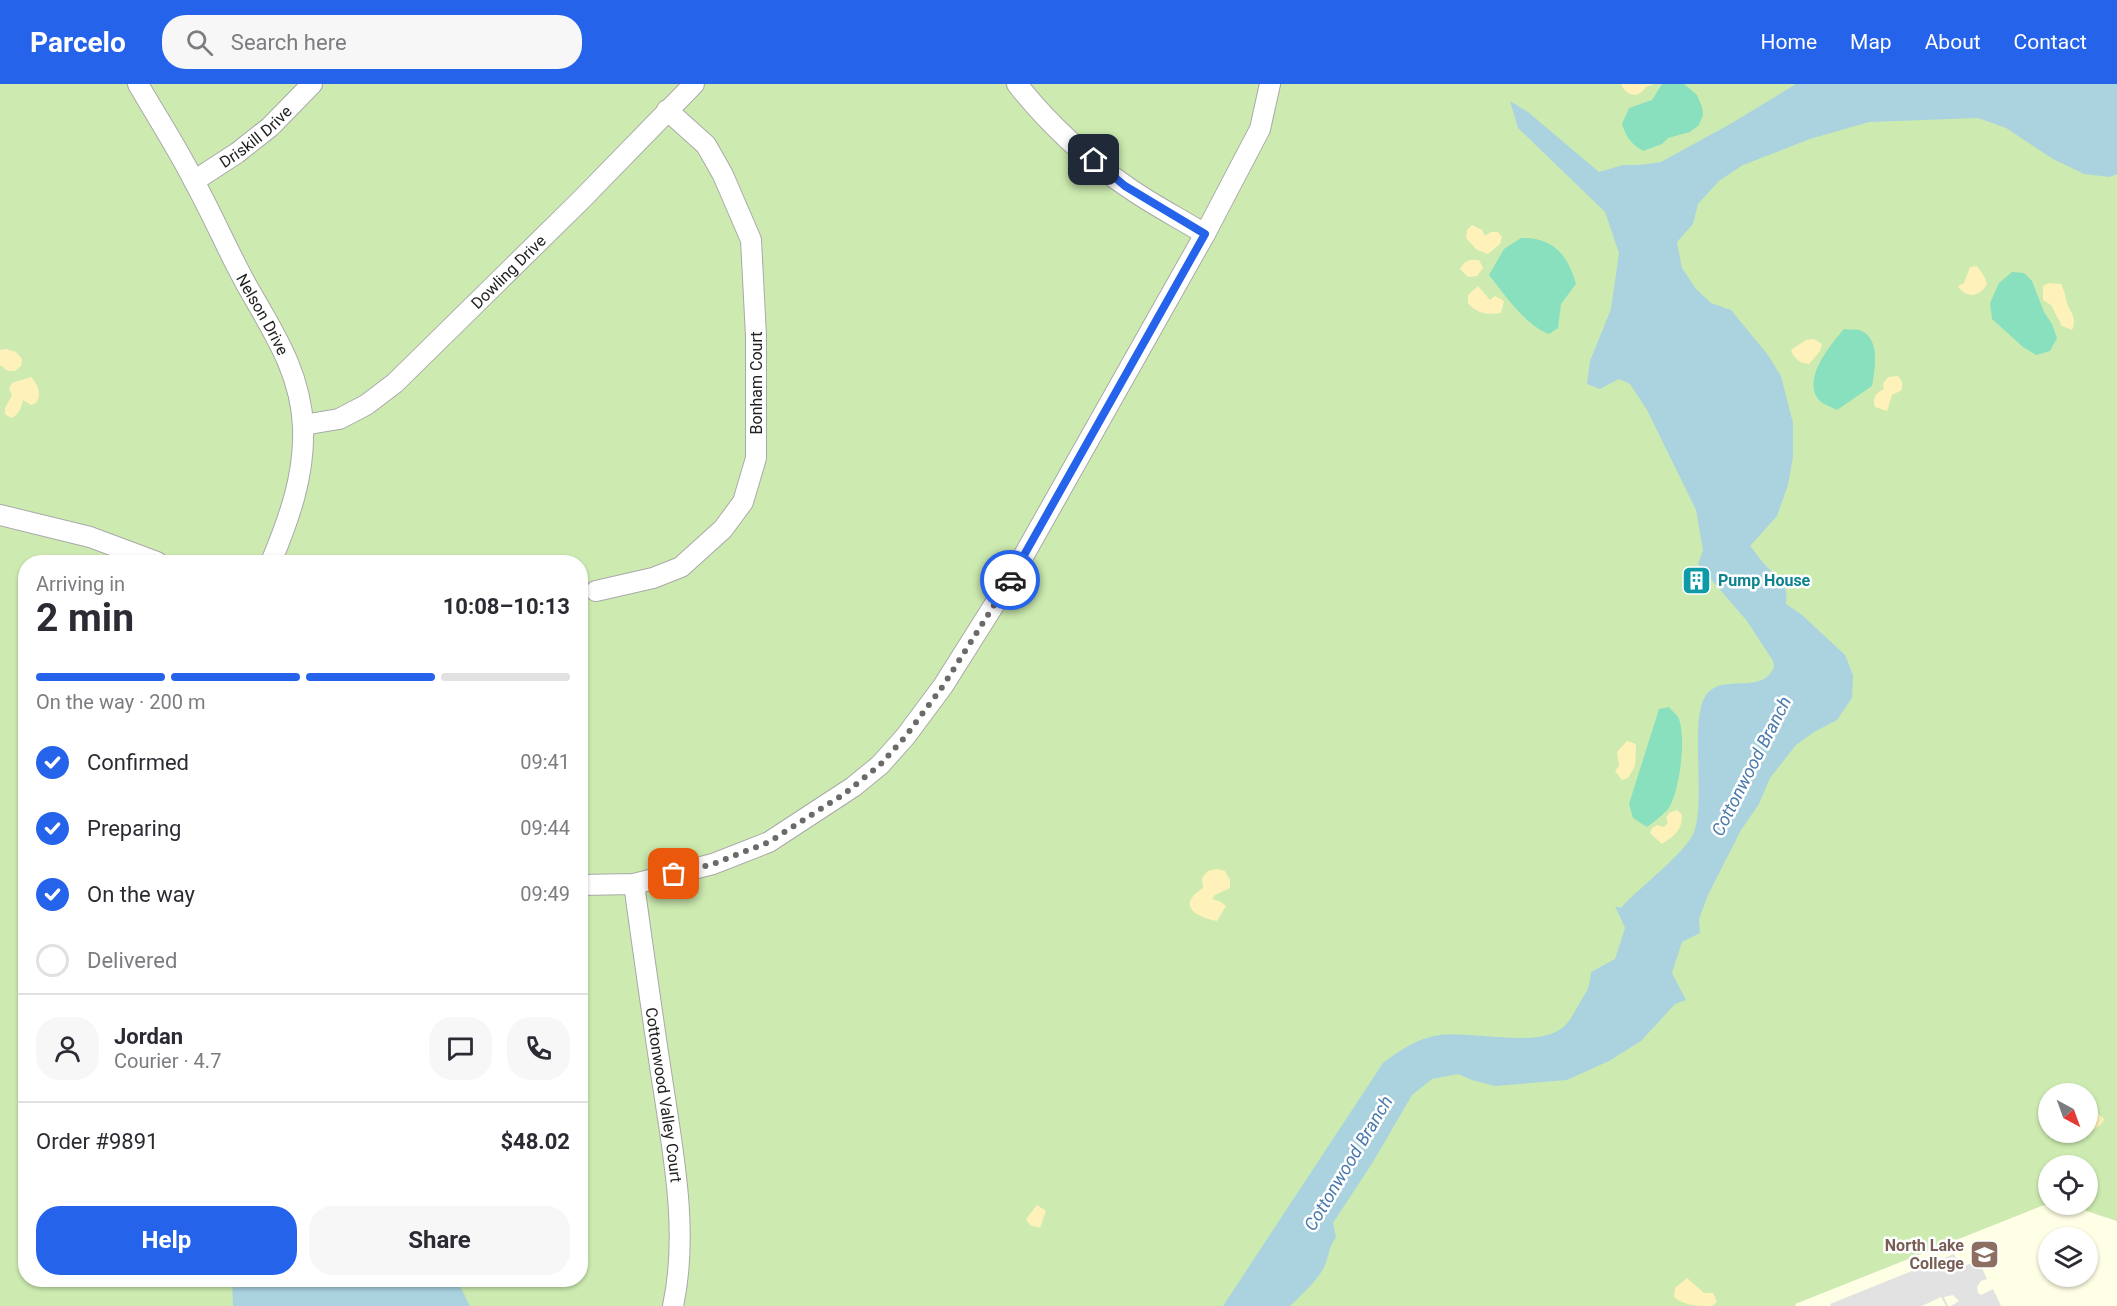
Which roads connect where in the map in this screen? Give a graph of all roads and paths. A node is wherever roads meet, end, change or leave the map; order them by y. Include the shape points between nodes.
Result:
1 (138, 84) edge
2 (312, 84) edge
3 (694, 84) edge
4 (1017, 84) edge
5 (1270, 84) edge
6 (668, 110) junction
7 (194, 180) junction
8 (1205, 234) junction
9 (303, 424) junction
10 (0, 515) edge
11 (138, 555) edge
12 (273, 555) edge
13 (596, 591) dead end
14 (634, 884) junction
15 (588, 885) edge
16 (673, 1306) edge

1 - 7 street, Nelson Drive
2 - 7 street, Driskill Drive via 270,127
3 - 6 street, Dowling Drive
4 - 8 street via 1079,148 1125,186
5 - 8 street via 1260,129
6 - 9 street, Dowling Drive via 395,383 339,419
6 - 13 street, Bonham Court via 706,145 751,240 756,458 743,502 723,529 681,567
7 - 9 street, Nelson Drive via 284,350
8 - 14 street via 1011,578 943,686 905,737 853,787 769,842 713,864
9 - 12 street, Nelson Drive via 298,481 288,524
10 - 11 street via 90,537
14 - 15 street
14 - 16 street, Cottonwood Valley Court via 673,1154 680,1235

